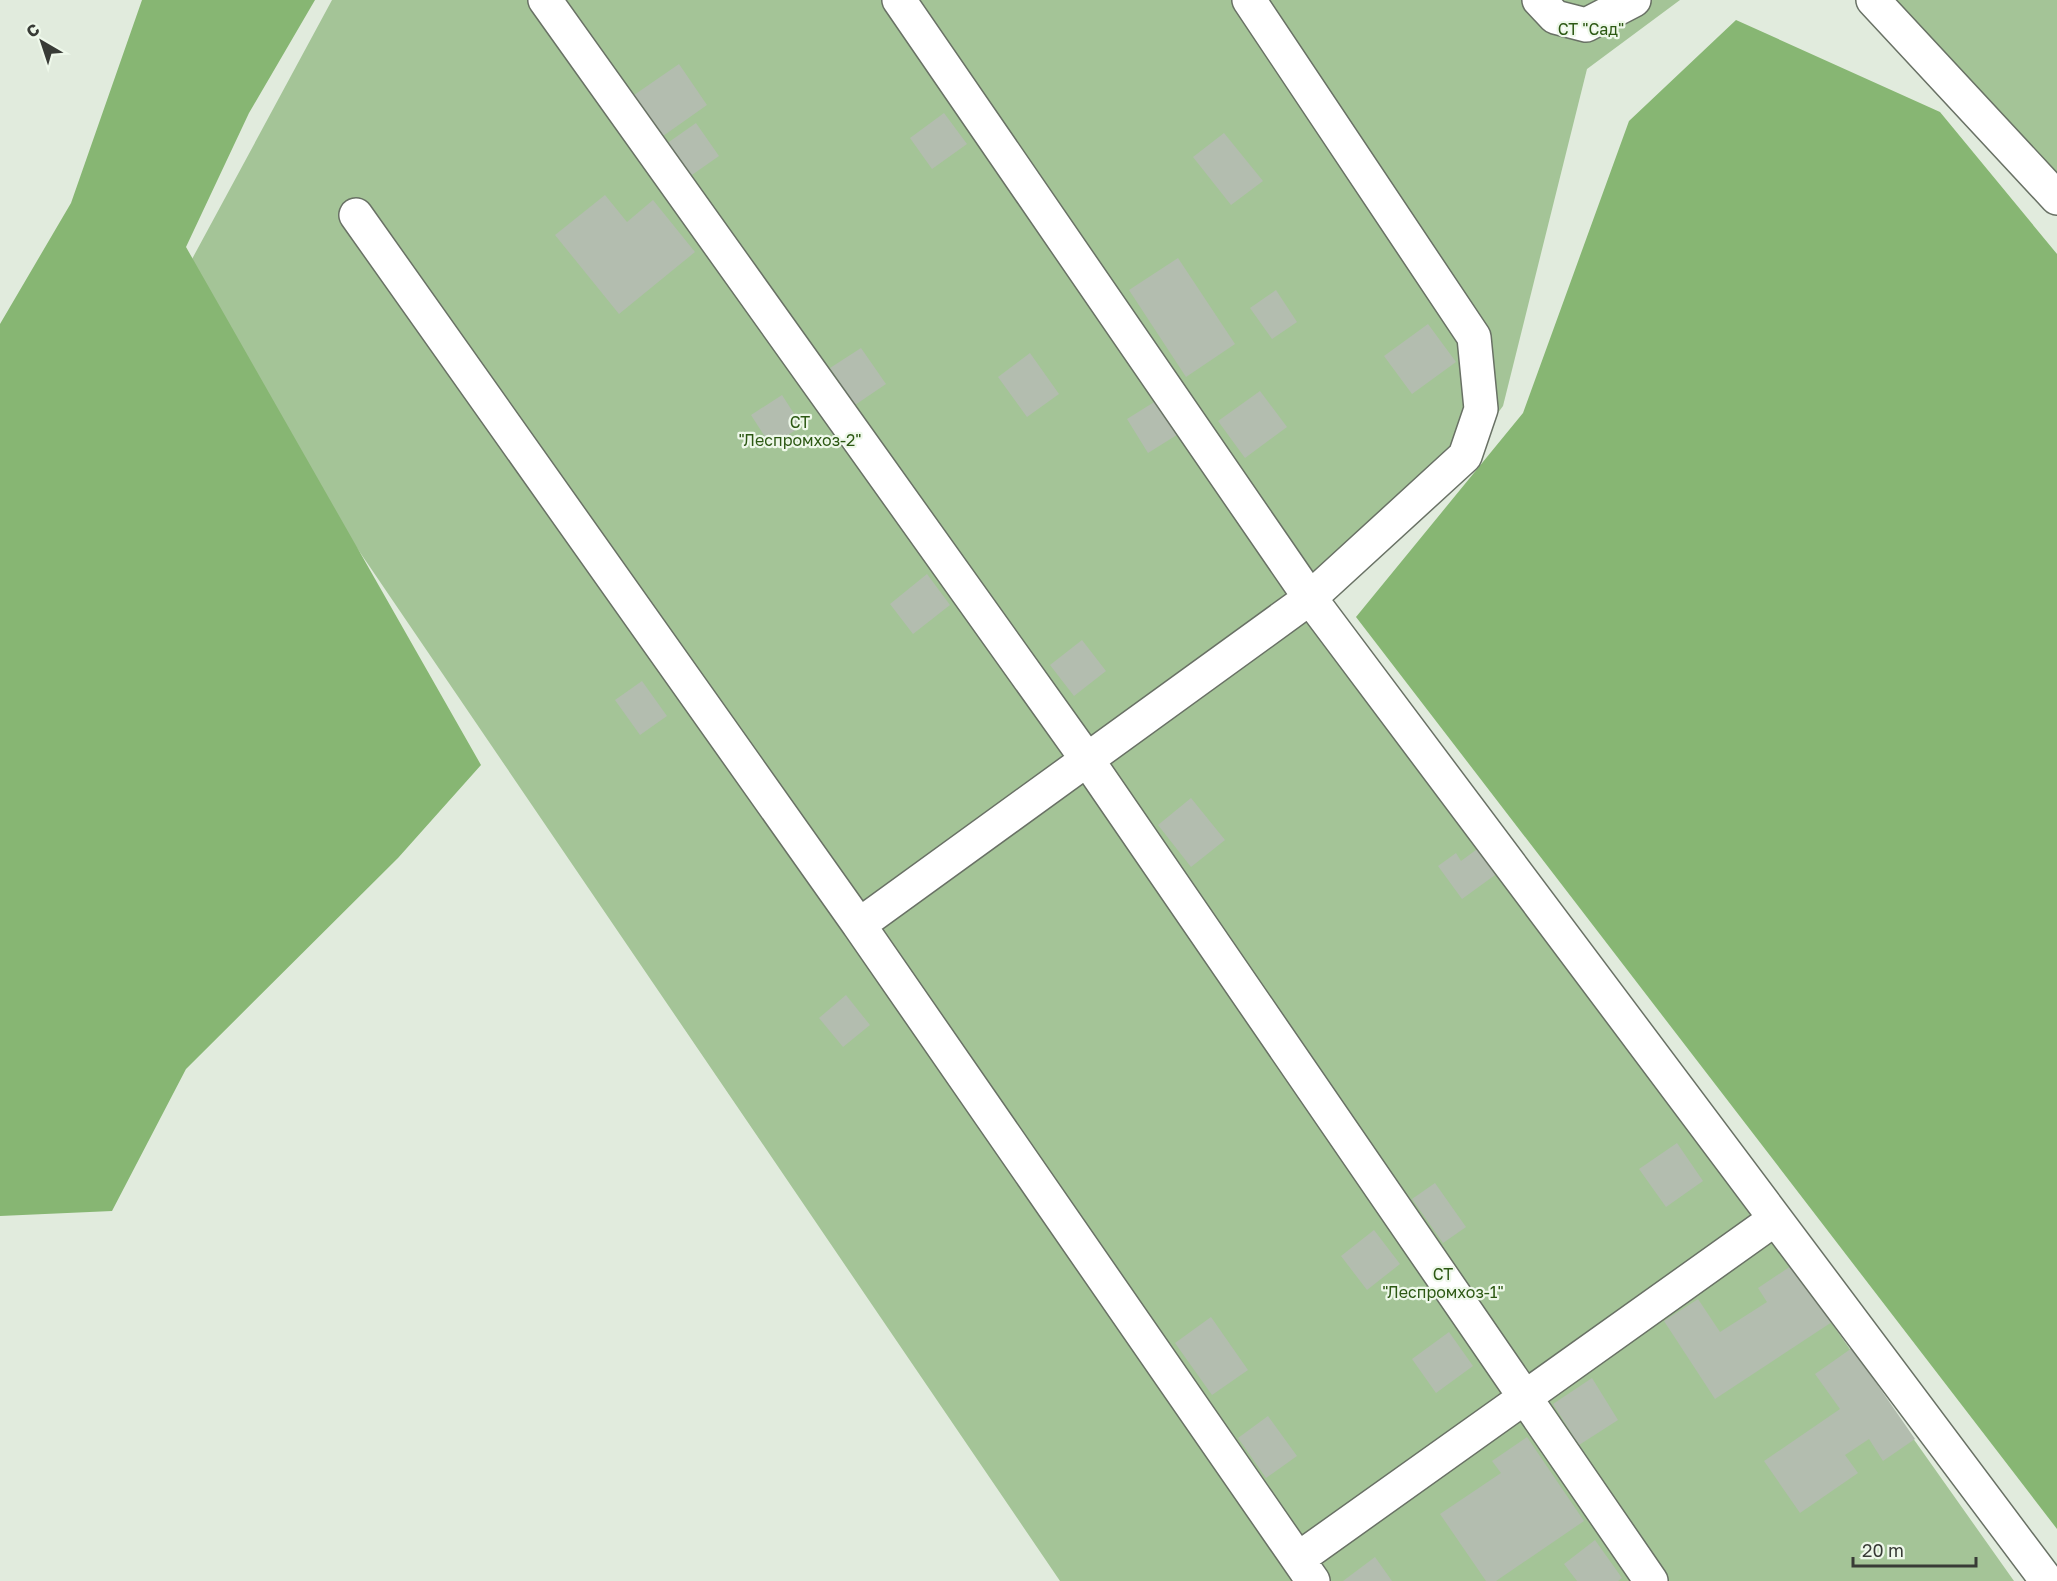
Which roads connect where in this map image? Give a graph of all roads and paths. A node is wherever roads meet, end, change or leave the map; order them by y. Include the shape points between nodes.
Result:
1 (545, 0) edge
2 (899, 0) edge
3 (1250, 0) edge
4 (1539, 0) edge
5 (1634, 0) edge
6 (1873, 0) edge
7 (2057, 198) edge
8 (356, 215) dead end
9 (1310, 598) junction
10 (1086, 758) junction
11 (859, 925) junction
12 (1775, 1218) junction
13 (1525, 1398) junction
14 (1306, 1570) edge
15 (1651, 1581) edge
16 (2047, 1581) edge

1 - 10 street
2 - 9 street
3 - 9 street via 1474,337 1481,409 1465,456
4 - 5 street via 1555,17 1586,25
6 - 7 street
8 - 11 street
9 - 10 street
9 - 12 street
10 - 11 street
10 - 13 street
11 - 14 street
12 - 13 street
12 - 16 street
13 - 14 street
13 - 15 street

